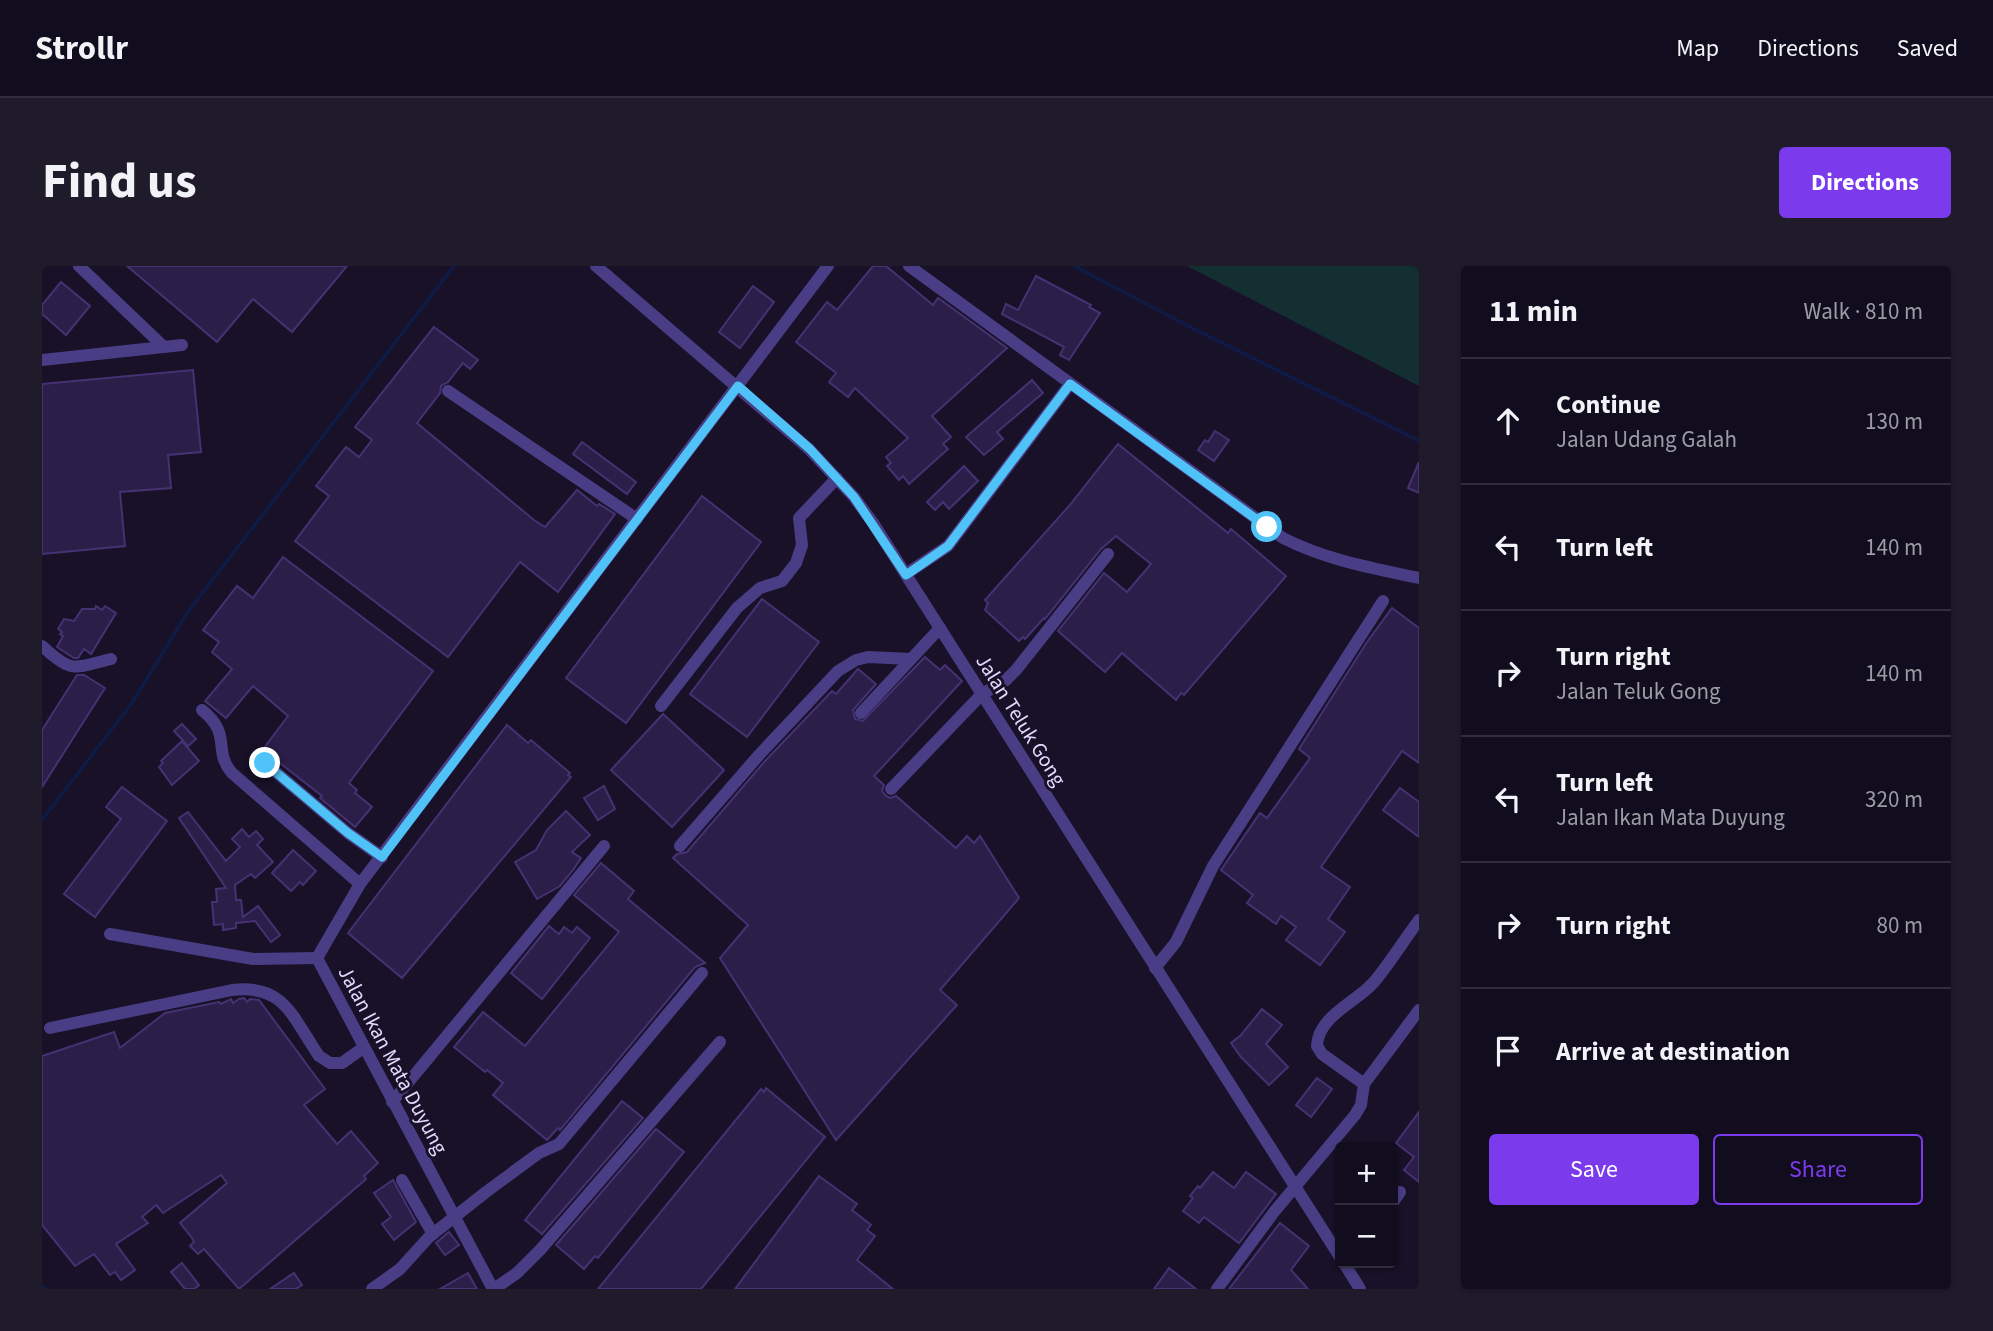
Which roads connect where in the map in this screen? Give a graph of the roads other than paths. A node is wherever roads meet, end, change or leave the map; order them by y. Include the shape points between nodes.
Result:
1 (79, 266) edge
2 (596, 266) edge
3 (828, 266) edge
4 (909, 266) edge
5 (182, 345) dead end
6 (164, 347) junction
7 (42, 360) edge
8 (1070, 384) junction
9 (738, 386) junction
10 (449, 391) dead end
11 (837, 478) junction
12 (637, 519) junction
13 (1108, 554) dead end
14 (906, 575) junction
15 (1419, 578) edge
16 (1383, 601) dead end
17 (940, 628) junction
18 (42, 646) edge
19 (111, 659) dead end
20 (911, 659) junction
21 (982, 694) junction
22 (661, 706) dead end
23 (202, 710) dead end
24 (861, 713) dead end
25 (265, 763) dead end
26 (891, 789) dead end
27 (604, 846) dead end
28 (680, 846) dead end
29 (382, 857) junction
30 (360, 884) junction
31 (1419, 920) edge
32 (110, 934) dead end
33 (317, 958) junction
34 (1155, 968) junction
35 (702, 973) dead end
36 (1419, 1010) edge
37 (50, 1028) dead end
38 (720, 1042) dead end
39 (363, 1048) junction
40 (1364, 1084) junction
41 (392, 1102) junction
42 (402, 1180) dead end
43 (1295, 1188) junction
44 (455, 1217) junction
45 (433, 1234) junction
46 (1335, 1249) edge
47 (1347, 1268) edge
48 (372, 1289) edge
49 (494, 1289) edge
50 (1217, 1289) edge
51 (1360, 1289) edge

1 - 6 street
2 - 9 street, Jalan Teluk Gong
3 - 9 street, Jalan Ikan Mata Duyung
4 - 8 street
5 - 6 street
6 - 7 street
8 - 14 street via 948,546
8 - 15 street via 1283,538 1342,561
9 - 11 street, Jalan Teluk Gong
9 - 12 street, Jalan Ikan Mata Duyung
10 - 12 street
11 - 14 street, Jalan Teluk Gong
11 - 22 street via 799,518 802,545 796,563 782,581 760,588 737,608
12 - 29 street, Jalan Ikan Mata Duyung
13 - 21 street via 1016,670
14 - 17 street, Jalan Teluk Gong
16 - 34 street via 1213,866 1176,942
17 - 20 street
17 - 21 street, Jalan Teluk Gong
18 - 19 street via 61,664 73,668
20 - 24 street
20 - 28 street via 868,657 838,671
21 - 26 street
21 - 34 street, Jalan Teluk Gong
23 - 30 street via 217,724 223,760 232,773
25 - 29 street
27 - 41 street
29 - 30 street, Jalan Ikan Mata Duyung
30 - 33 street, Jalan Ikan Mata Duyung
31 - 40 street via 1373,982 1319,1034 1317,1046 1322,1054
32 - 33 street via 253,959
33 - 39 street, Jalan Ikan Mata Duyung
34 - 43 street, Jalan Teluk Gong
35 - 44 street via 559,1144 539,1153
36 - 40 street
37 - 39 street via 256,989 284,1004 327,1062 342,1063
38 - 49 street via 540,1250
39 - 41 street, Jalan Ikan Mata Duyung
40 - 43 street via 1355,1115
41 - 44 street, Jalan Ikan Mata Duyung
42 - 45 street
43 - 46 street, Jalan Teluk Gong
43 - 50 street
44 - 45 street
44 - 49 street, Jalan Ikan Mata Duyung
45 - 48 street via 400,1269
47 - 51 street

